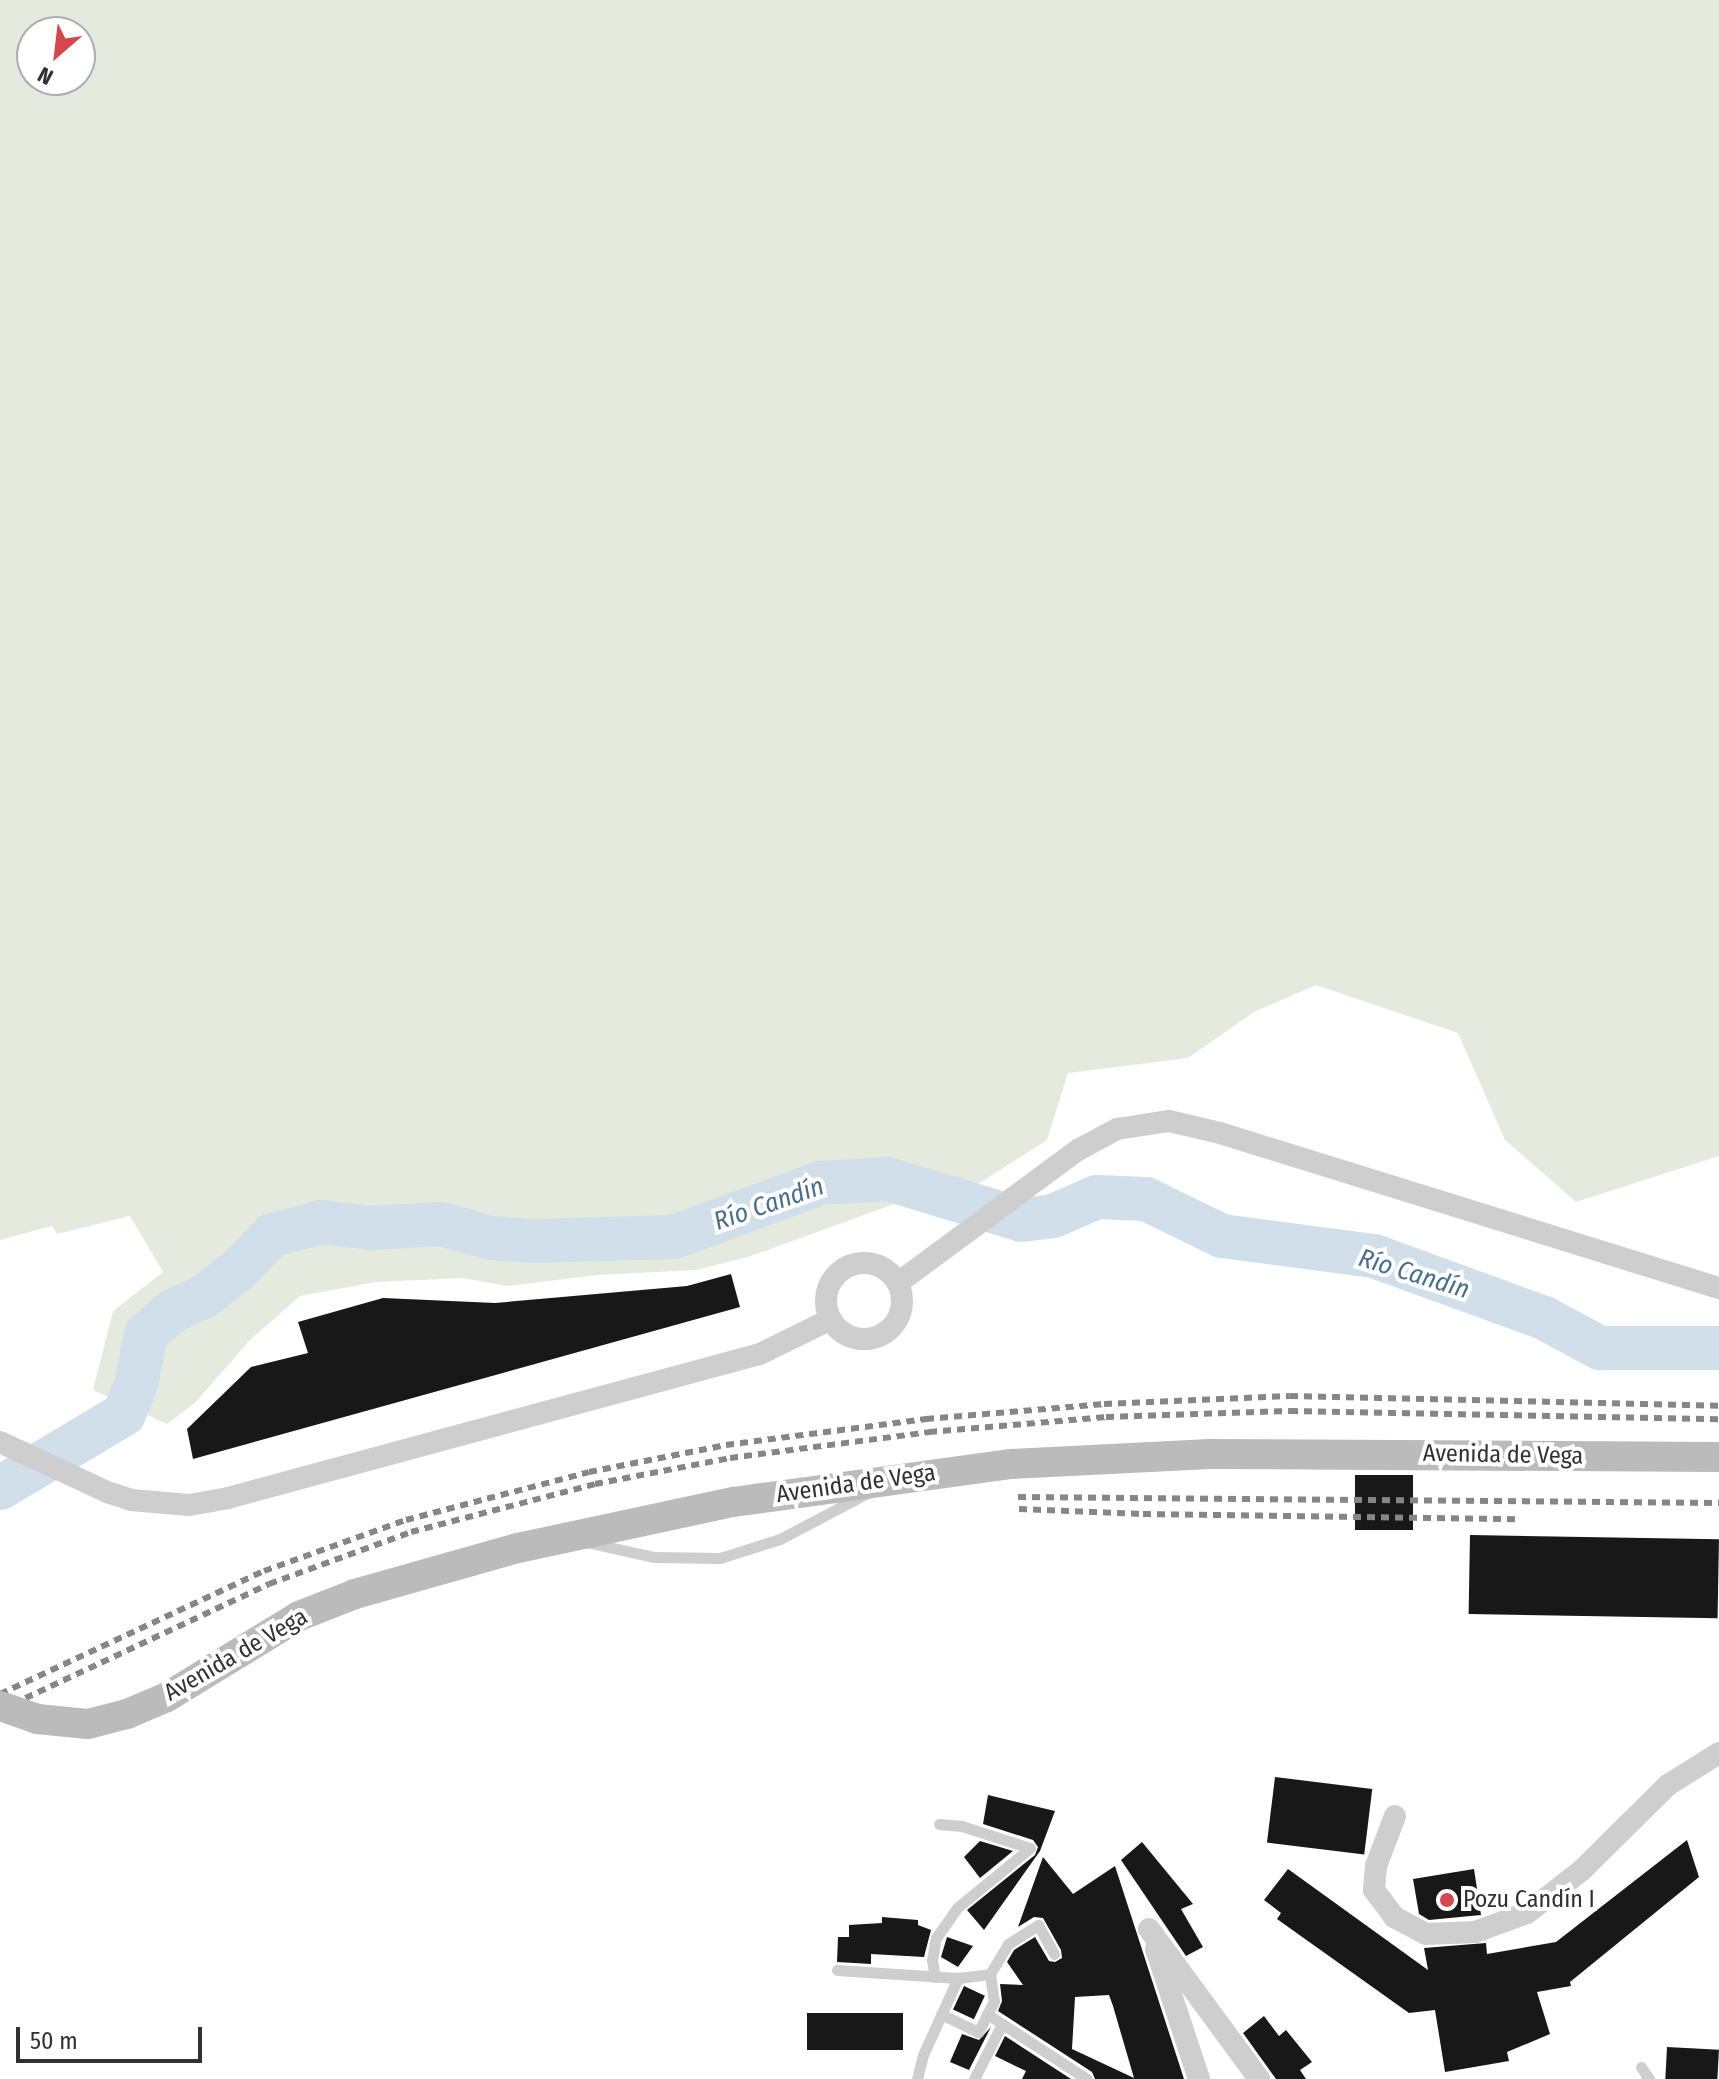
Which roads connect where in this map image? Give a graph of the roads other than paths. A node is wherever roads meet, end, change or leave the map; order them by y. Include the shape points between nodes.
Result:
1 (898, 1283) junction
2 (1719, 1288) edge
3 (831, 1319) junction
4 (0, 1442) edge
5 (1719, 1457) edge
6 (889, 1479) junction
7 (562, 1537) junction
8 (0, 1706) edge
9 (1719, 1753) edge
10 (1395, 1816) dead end
11 (939, 1824) dead end
12 (1054, 1954) dead end
13 (837, 1970) dead end
14 (990, 1974) junction
15 (935, 1977) junction
16 (958, 1978) junction
17 (941, 2014) junction
18 (987, 2014) junction
19 (1002, 2024) junction
20 (1641, 2067) dead end
21 (917, 2079) edge
22 (974, 2079) edge
23 (1087, 2079) edge
24 (1199, 2079) edge
25 (1259, 2079) edge
26 (1649, 2079) edge

1 - 2 street via 1078,1150 1117,1129 1169,1121
1 - 3 street via 899,1317 883,1334 859,1339
1 - 3 street via 878,1265 852,1264 840,1271 827,1293
3 - 4 street via 760,1354 189,1505 131,1500
5 - 6 street, Avenida de Vega via 1210,1454 1011,1464
6 - 7 street, Avenida de Vega via 733,1502
6 - 7 lane via 780,1539 720,1558 654,1557
7 - 8 street, Avenida de Vega, bridge via 409,1577 299,1616 167,1697 127,1714 88,1724 37,1719
9 - 10 street via 1668,1785 1582,1870 1527,1913 1475,1932 1426,1934 1394,1917 1374,1890 1376,1866
11 - 15 lane via 1030,1848 958,1907 936,1938
12 - 14 lane via 1038,1925 1008,1944
13 - 15 lane
14 - 16 lane
14 - 18 lane via 994,2001
15 - 16 lane
16 - 17 lane
17 - 18 lane via 978,2032
17 - 21 lane
18 - 19 lane
19 - 22 lane
19 - 23 lane
20 - 26 lane
24 - 25 street via 1149,1929

